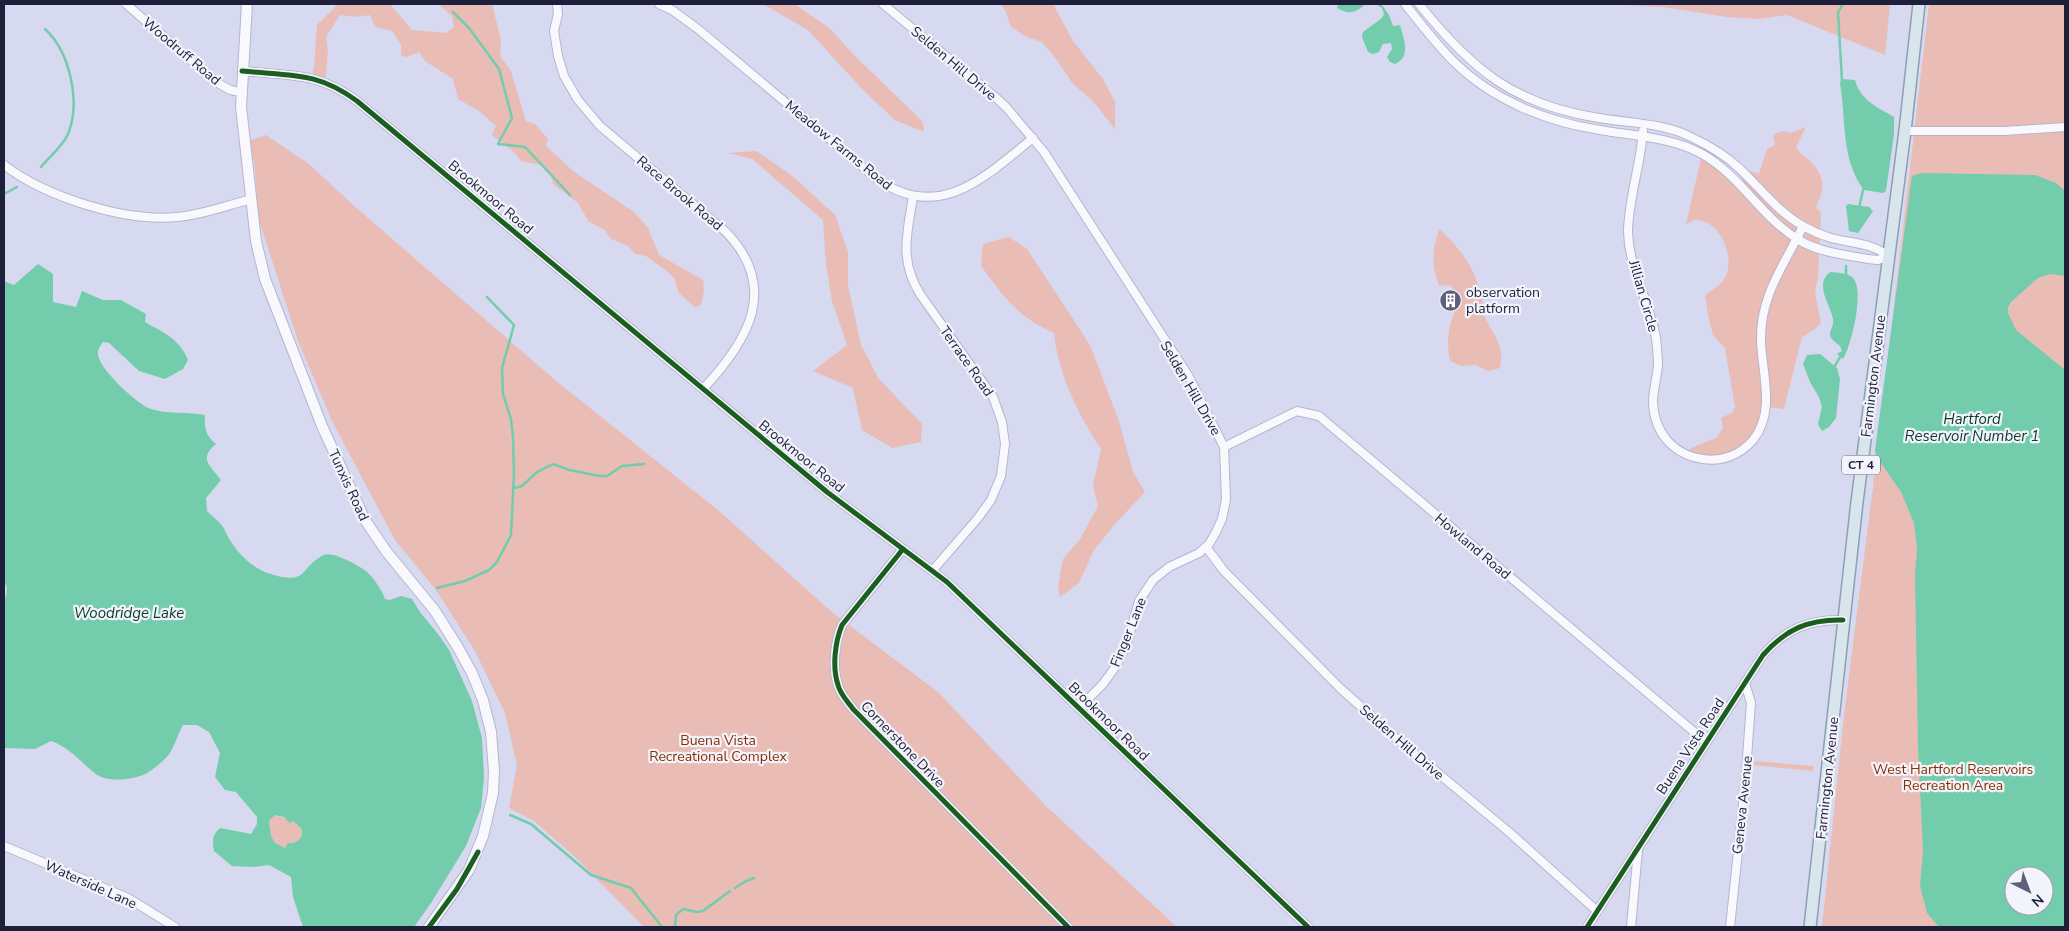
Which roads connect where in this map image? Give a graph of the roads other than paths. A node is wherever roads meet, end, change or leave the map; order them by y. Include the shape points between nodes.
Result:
1 (126, 4) edge
2 (247, 4) edge
3 (557, 4) edge
4 (659, 4) edge
5 (883, 4) edge
6 (1405, 4) edge
7 (1419, 4) edge
8 (1919, 4) edge
9 (242, 71) junction
10 (241, 92) junction
11 (1643, 124) junction
12 (2065, 127) edge
13 (1905, 131) junction
14 (1643, 135) junction
15 (1033, 138) junction
16 (4, 165) edge
17 (914, 197) junction
18 (252, 199) junction
19 (1803, 226) junction
20 (1797, 239) junction
21 (1888, 256) junction
22 (703, 389) junction
23 (1224, 447) junction
24 (1206, 547) junction
25 (903, 549) junction
26 (933, 570) junction
27 (1843, 620) junction
28 (1745, 683) junction
29 (1080, 707) junction
30 (1706, 742) junction
31 (4, 846) edge
32 (1638, 848) junction
33 (1597, 912) junction
34 (174, 927) edge
35 (429, 927) edge
36 (1068, 927) edge
37 (1308, 927) edge
38 (1587, 927) edge
39 (1631, 927) edge
40 (1730, 927) edge
41 (1810, 927) edge

1 - 10 street, Woodruff Road via 216,82
2 - 9 street, Tunxis Road
3 - 22 street, Race Brook Road via 556,48 564,76 578,100 600,126 726,232 745,259 753,292 749,324 736,349
4 - 17 street, Meadow Farms Road via 698,29 877,179
5 - 15 street, Selden Hill Drive via 994,96
6 - 14 street via 1431,38 1455,62 1490,90 1520,108 1573,125
7 - 11 street via 1462,54 1531,101 1570,114
8 - 13 main road, Farmington Avenue / CT 4
9 - 10 street, Tunxis Road
9 - 22 street, Brookmoor Road via 312,78 340,89
10 - 18 street, Tunxis Road
11 - 14 street, Jillian Circle
11 - 19 street via 1689,135 1708,145 1738,167 1786,215
12 - 13 street
13 - 21 main road, Farmington Avenue / CT 4
14 - 20 street via 1702,154 1721,167
14 - 20 street, Jillian Circle via 1628,233 1656,338 1658,364 1653,402 1658,426 1669,444 1689,457 1714,461 1728,458 1754,439 1762,423 1767,402 1762,370 1763,308
15 - 17 street, Meadow Farms Road via 966,188 936,197
15 - 23 street, Selden Hill Drive via 1189,377
16 - 18 street via 52,192 134,216 177,218
17 - 26 street, Terrace Road via 906,252 911,278 993,396 1005,439 1001,476 991,500
18 - 35 street, Tunxis Road via 258,257 265,280 339,466 373,534 435,610 457,646 472,673 488,717 494,748 494,771 487,823 469,870
19 - 20 street, Jillian Circle
19 - 21 street via 1831,238 1875,248
20 - 21 street via 1868,259
21 - 27 main road, Farmington Avenue / CT 4
22 - 25 street, Brookmoor Road via 827,492
23 - 24 street, Selden Hill Drive via 1225,506
23 - 30 street, Howland Road via 1297,411 1320,416
24 - 29 street, Finger Lane via 1153,580 1139,601 1126,646 1116,666
24 - 33 street, Selden Hill Drive via 1224,571 1340,688
25 - 26 street, Brookmoor Road
25 - 36 street, Cornerstone Drive via 838,634 838,685 853,709
26 - 29 street, Brookmoor Road
27 - 28 street, Buena Vista Road via 1814,622 1782,637 1763,655
27 - 41 main road, Farmington Avenue / CT 4
28 - 30 street, Buena Vista Road
28 - 40 street, Geneva Avenue via 1751,712
29 - 37 street, Brookmoor Road
30 - 32 street, Buena Vista Road
31 - 34 street, Waterside Lane via 128,898
32 - 33 street, Buena Vista Road
32 - 39 street
33 - 38 street, Buena Vista Road

